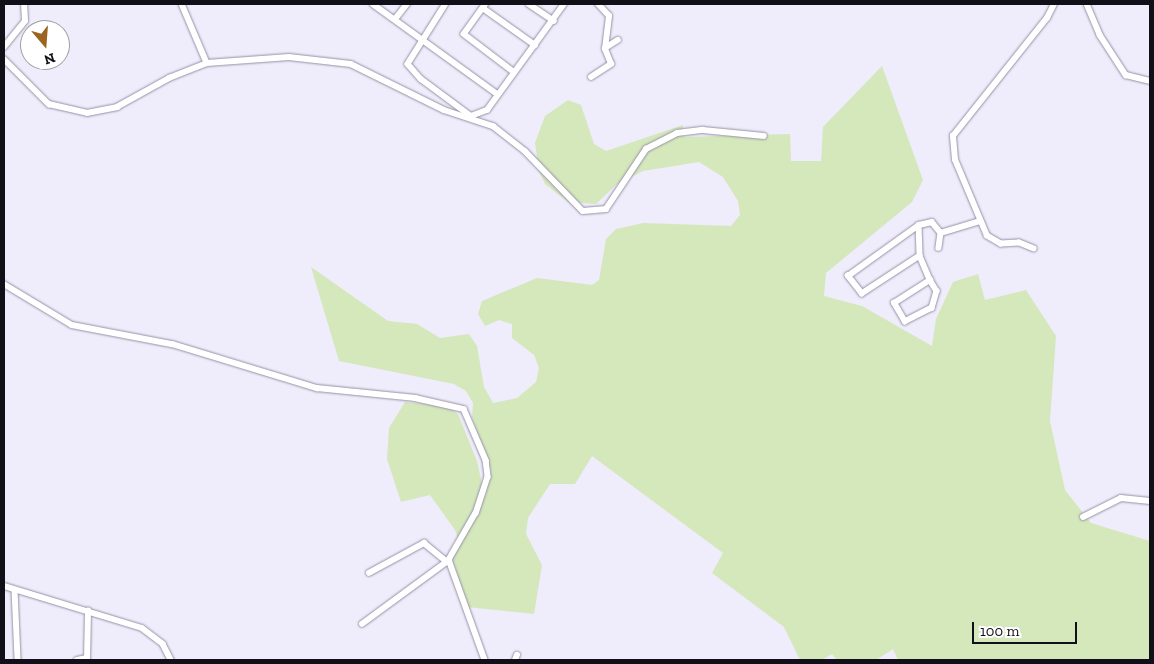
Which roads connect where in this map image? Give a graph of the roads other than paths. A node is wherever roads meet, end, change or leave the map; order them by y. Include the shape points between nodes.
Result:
1 (24, 4) edge
2 (182, 4) edge
3 (373, 4) edge
4 (407, 4) edge
5 (446, 4) edge
6 (529, 4) edge
7 (564, 4) edge
8 (598, 4) edge
9 (1054, 4) edge
10 (1087, 4) edge
11 (485, 6) edge
12 (396, 18) junction
13 (554, 21) junction
14 (421, 36) junction
15 (618, 40) dead end
16 (535, 45) junction
17 (4, 48) edge
18 (604, 48) junction
19 (4, 59) edge
20 (207, 63) junction
21 (514, 72) junction
22 (591, 77) dead end
23 (1150, 81) edge
24 (496, 93) junction
25 (471, 116) junction
26 (764, 136) dead end
27 (980, 221) junction
28 (918, 225) junction
29 (941, 233) junction
30 (939, 248) dead end
31 (1034, 249) dead end
32 (920, 256) junction
33 (930, 280) junction
34 (4, 284) edge
35 (1150, 501) edge
36 (1083, 517) dead end
37 (448, 560) junction
38 (369, 573) dead end
39 (4, 586) edge
40 (15, 590) junction
41 (88, 611) junction
42 (362, 624) dead end
43 (479, 657) edge
44 (87, 659) edge
45 (18, 660) edge
46 (77, 660) edge
47 (171, 660) edge
48 (485, 660) edge

1 - 17 street via 25,21
2 - 20 street
3 - 12 street
4 - 12 street
5 - 14 street
6 - 13 street
7 - 13 street
8 - 18 street via 609,16
9 - 27 street via 1047,18 953,136 955,160
10 - 23 street via 1100,35 1126,75
11 - 16 street
11 - 21 street via 464,34
12 - 14 street
13 - 16 street
14 - 24 street
14 - 25 street via 408,64
15 - 18 street
16 - 21 street
18 - 22 street via 611,64
19 - 20 street via 49,104 87,113 117,108 170,78
20 - 25 street via 289,56 351,64 436,106
21 - 24 street
24 - 25 street via 487,110
25 - 26 street via 493,126 524,151 583,211 594,212 606,209 646,149 677,133 703,130
27 - 29 street
27 - 31 street via 994,241
28 - 29 street via 930,221
28 - 32 street
28 - 32 street via 848,276 862,294
29 - 30 street
32 - 33 street
33 - 33 street via 894,302 906,322 932,308 937,290
34 - 37 street via 72,324 172,344 316,388 415,398 464,409 486,460 488,477 476,513
35 - 36 street via 1121,498
37 - 38 street via 424,544
37 - 42 street
37 - 43 street via 464,591
39 - 40 street
40 - 41 street
40 - 45 street
41 - 44 street
41 - 47 street via 154,634
43 - 48 street
44 - 46 street

